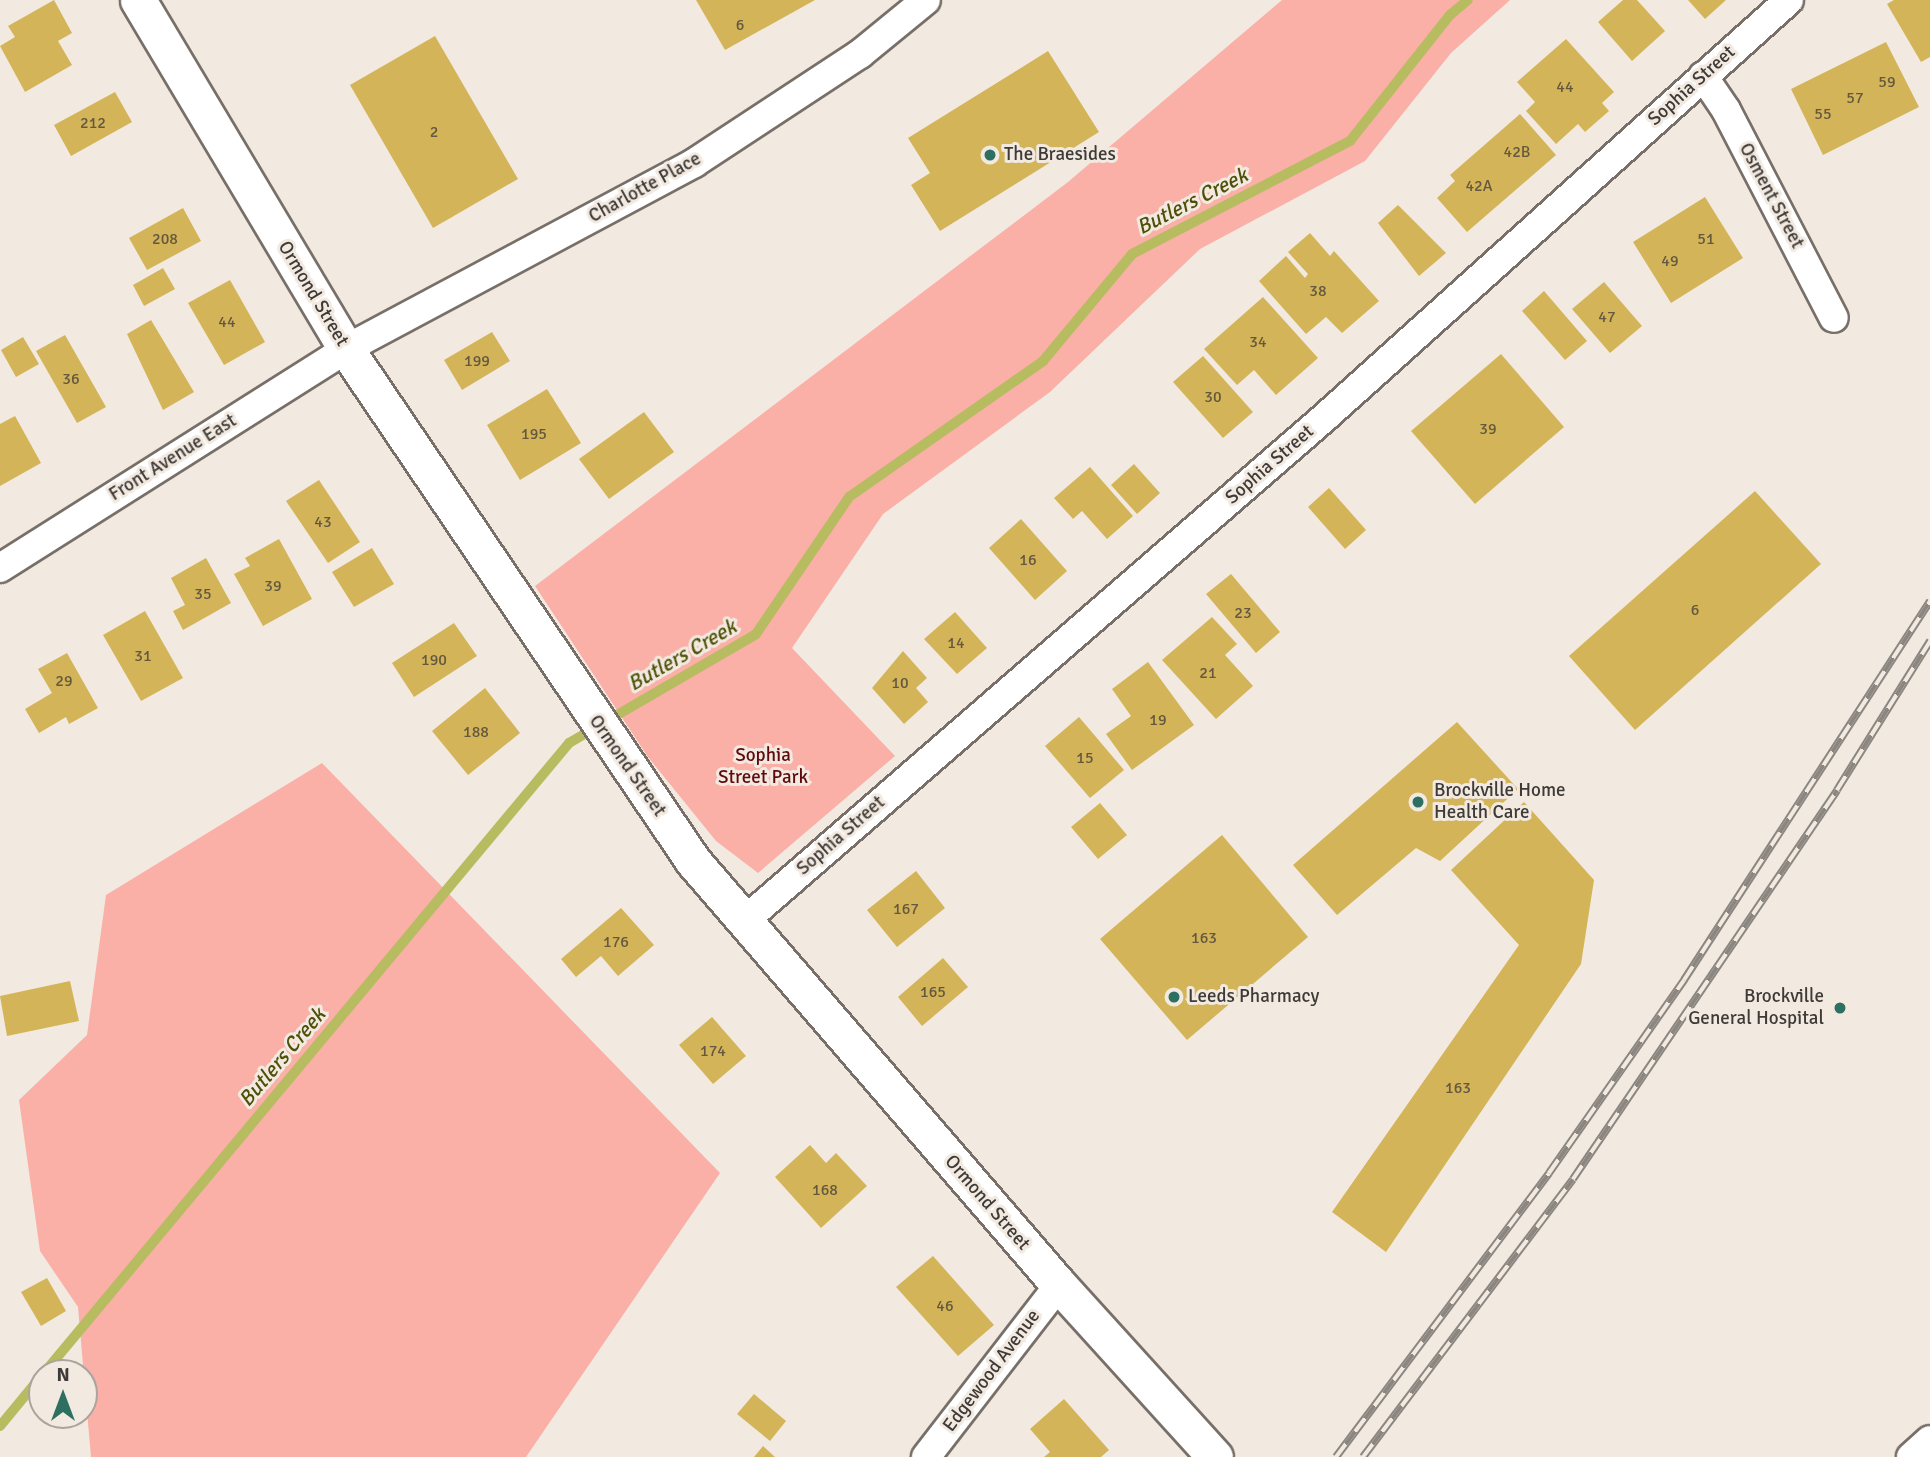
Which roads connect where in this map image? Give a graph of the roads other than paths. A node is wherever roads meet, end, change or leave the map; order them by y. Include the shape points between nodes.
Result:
1 (138, 0) edge
2 (926, 0) edge
3 (1789, 0) edge
4 (1703, 76) junction
5 (1834, 318) dead end
6 (346, 349) junction
7 (0, 568) edge
8 (743, 922) junction
9 (1059, 1285) junction
10 (1930, 1440) edge
11 (926, 1457) edge
12 (1215, 1457) edge
13 (1911, 1457) edge

1 - 6 street, Ormond Street
2 - 6 street, Charlotte Place via 860,54 694,163
3 - 4 street, Sophia Street
4 - 5 street, Osment Street via 1726,110
4 - 8 street, Sophia Street via 1324,418
6 - 7 street, Front Avenue East
6 - 8 street, Ormond Street via 618,754
8 - 9 street, Ormond Street
9 - 11 street, Edgewood Avenue
9 - 12 street, Ormond Street
10 - 13 street

